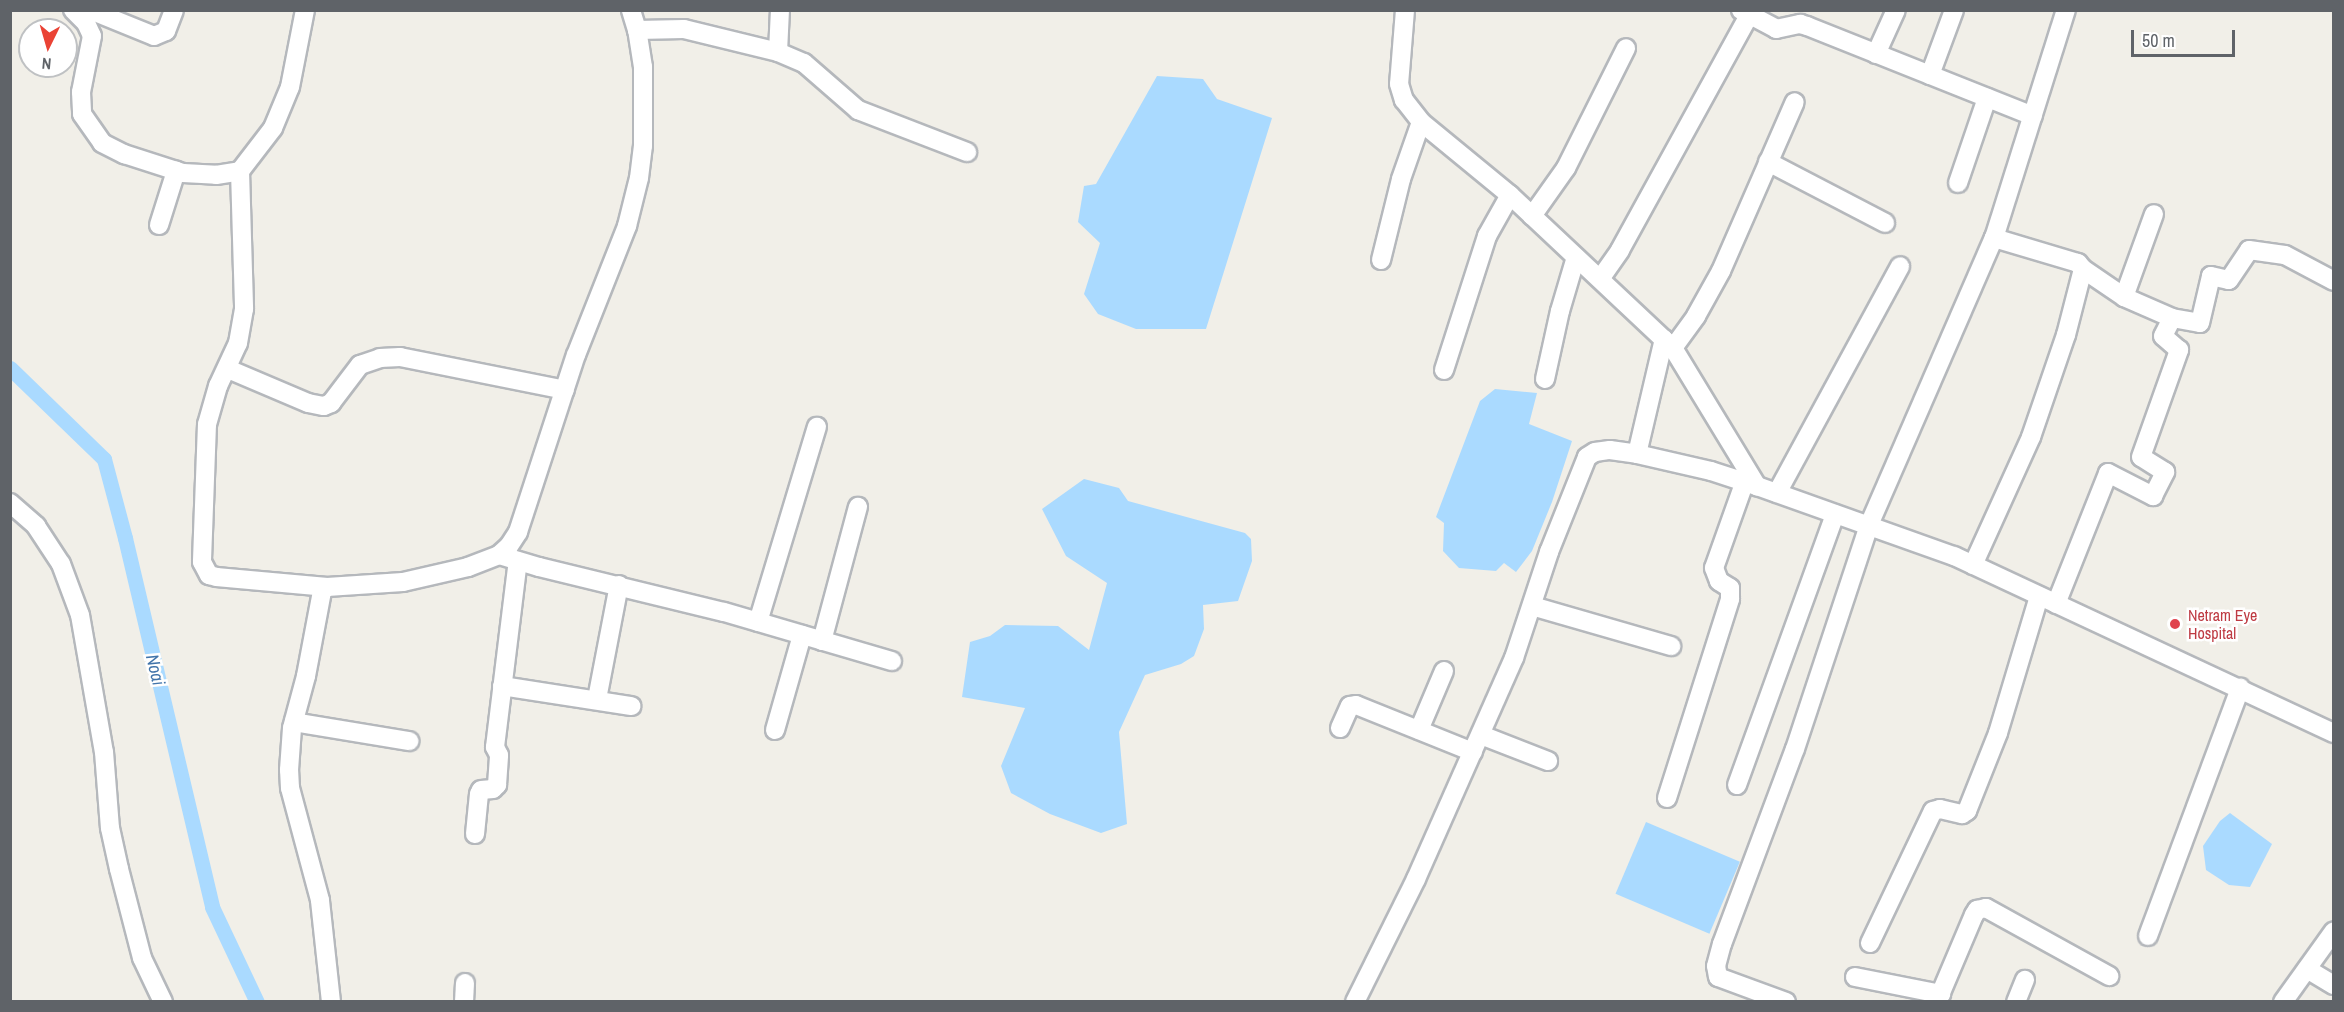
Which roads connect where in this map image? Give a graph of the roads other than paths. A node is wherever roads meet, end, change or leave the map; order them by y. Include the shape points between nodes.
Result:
1 (74, 10) edge
2 (90, 10) edge
3 (174, 10) edge
4 (305, 10) edge
5 (631, 10) edge
6 (780, 10) edge
7 (1405, 10) edge
8 (1896, 10) edge
9 (1954, 10) edge
10 (2066, 10) edge
11 (1745, 13) edge
12 (638, 30) junction
13 (1626, 48) dead end
14 (778, 52) junction
15 (1876, 54) junction
16 (1930, 75) junction
17 (1987, 98) junction
18 (1795, 102) dead end
19 (2033, 116) junction
20 (1421, 122) junction
21 (967, 152) dead end
22 (1768, 162) junction
23 (176, 171) junction
24 (240, 171) junction
25 (1958, 183) dead end
26 (1510, 195) junction
27 (2154, 214) dead end
28 (1532, 216) junction
29 (1885, 223) dead end
30 (159, 225) dead end
31 (1994, 238) junction
32 (1576, 256) junction
33 (1381, 260) dead end
34 (1900, 266) dead end
35 (2082, 269) junction
36 (1600, 279) junction
37 (2334, 281) edge
38 (2124, 297) junction
39 (2172, 318) junction
40 (1669, 344) junction
41 (228, 369) junction
42 (1444, 370) dead end
43 (1545, 379) dead end
44 (565, 390) junction
45 (818, 427) dead end
46 (1637, 454) junction
47 (1751, 483) junction
48 (1777, 493) junction
49 (10, 503) edge
50 (858, 507) dead end
51 (1834, 514) junction
52 (1869, 525) junction
53 (499, 555) junction
54 (518, 561) junction
55 (1973, 565) junction
56 (619, 585) junction
57 (327, 587) junction
58 (2047, 600) junction
59 (1532, 606) junction
60 (758, 622) junction
61 (802, 635) junction
62 (822, 640) junction
63 (1671, 646) dead end
64 (892, 661) dead end
65 (1444, 671) dead end
66 (502, 686) junction
67 (2240, 688) junction
68 (597, 699) junction
69 (631, 705) dead end
70 (294, 722) junction
71 (1340, 728) dead end
72 (775, 730) dead end
73 (1419, 730) junction
74 (2334, 733) edge
75 (1481, 735) junction
76 (409, 741) dead end
77 (1473, 752) junction
78 (1548, 761) dead end
79 (1737, 785) dead end
80 (1667, 798) dead end
81 (476, 834) dead end
82 (2334, 931) edge
83 (2148, 936) dead end
84 (1870, 943) dead end
85 (2307, 969) junction
86 (2109, 976) dead end
87 (1855, 977) dead end
88 (2025, 980) dead end
89 (465, 983) dead end
90 (2334, 985) edge
91 (1939, 998) edge
92 (164, 1002) edge
93 (331, 1002) edge
94 (464, 1002) edge
95 (1355, 1002) edge
96 (1786, 1002) edge
97 (2016, 1002) edge
98 (2283, 1002) edge

1 - 23 street via 92,36 81,92 82,114 89,128 110,147
2 - 3 street via 154,36 166,31
4 - 24 street via 283,109
5 - 12 street
6 - 14 street
7 - 20 street via 1399,84 1404,100
8 - 15 street
9 - 16 street
10 - 19 street
11 - 15 street via 1776,29 1807,26
11 - 36 street via 1620,250
12 - 14 street via 684,29
12 - 44 street via 643,67 639,178 627,226
13 - 28 street via 1566,168
14 - 21 street via 804,63 858,110
15 - 16 street
16 - 17 street
17 - 19 street
17 - 25 street
18 - 22 street
19 - 31 street
20 - 26 street
20 - 33 street via 1401,179
22 - 29 street
22 - 40 street via 1721,271 1696,316
23 - 24 street via 216,175
23 - 30 street
24 - 41 street via 244,309 238,344
26 - 28 street
26 - 42 street via 1487,236
27 - 38 street
28 - 32 street
31 - 35 street via 2078,263
31 - 52 street
32 - 36 street
32 - 43 street
34 - 48 street
35 - 38 street
35 - 55 street via 2066,335 2031,437
36 - 40 street
37 - 39 street via 2285,255 2249,250 2229,280 2211,276 2200,323
38 - 39 street
39 - 58 street via 2163,336 2179,350 2141,457 2164,472 2153,496 2108,473
40 - 46 street
40 - 47 street
41 - 44 street via 324,406 331,403 360,365 380,358 400,357
41 - 57 street via 218,386 207,423 202,538 205,570 216,577
44 - 53 street via 518,532
45 - 60 street
46 - 47 street
46 - 59 street via 1610,450 1587,457
47 - 48 street
47 - 80 street via 1714,568 1719,580 1730,588 1730,599
48 - 51 street
49 - 92 street via 36,526 61,564 80,615 102,740 118,869 142,958
50 - 62 street
51 - 52 street
51 - 79 street
52 - 55 street
52 - 96 street via 1795,750 1740,891 1716,966 1722,979
53 - 54 street
53 - 57 street via 431,577
54 - 56 street
54 - 66 street
55 - 58 street
56 - 60 street
56 - 68 street
57 - 70 street via 322,591
58 - 67 street
58 - 84 street via 1967,811 1933,811
59 - 63 street
59 - 75 street via 1515,658
60 - 61 street
61 - 62 street
61 - 72 street
62 - 64 street
65 - 73 street
66 - 68 street
66 - 81 street via 495,747 499,755 497,785 479,794
67 - 74 street
67 - 83 street
68 - 69 street
70 - 76 street
70 - 93 street via 289,746 290,788 320,900
71 - 73 street via 1350,706 1356,705
73 - 77 street
75 - 77 street
75 - 78 street
77 - 95 street
82 - 85 street
85 - 90 street
85 - 98 street
86 - 91 street via 1986,908 1974,915
87 - 91 street
88 - 97 street
89 - 94 street

